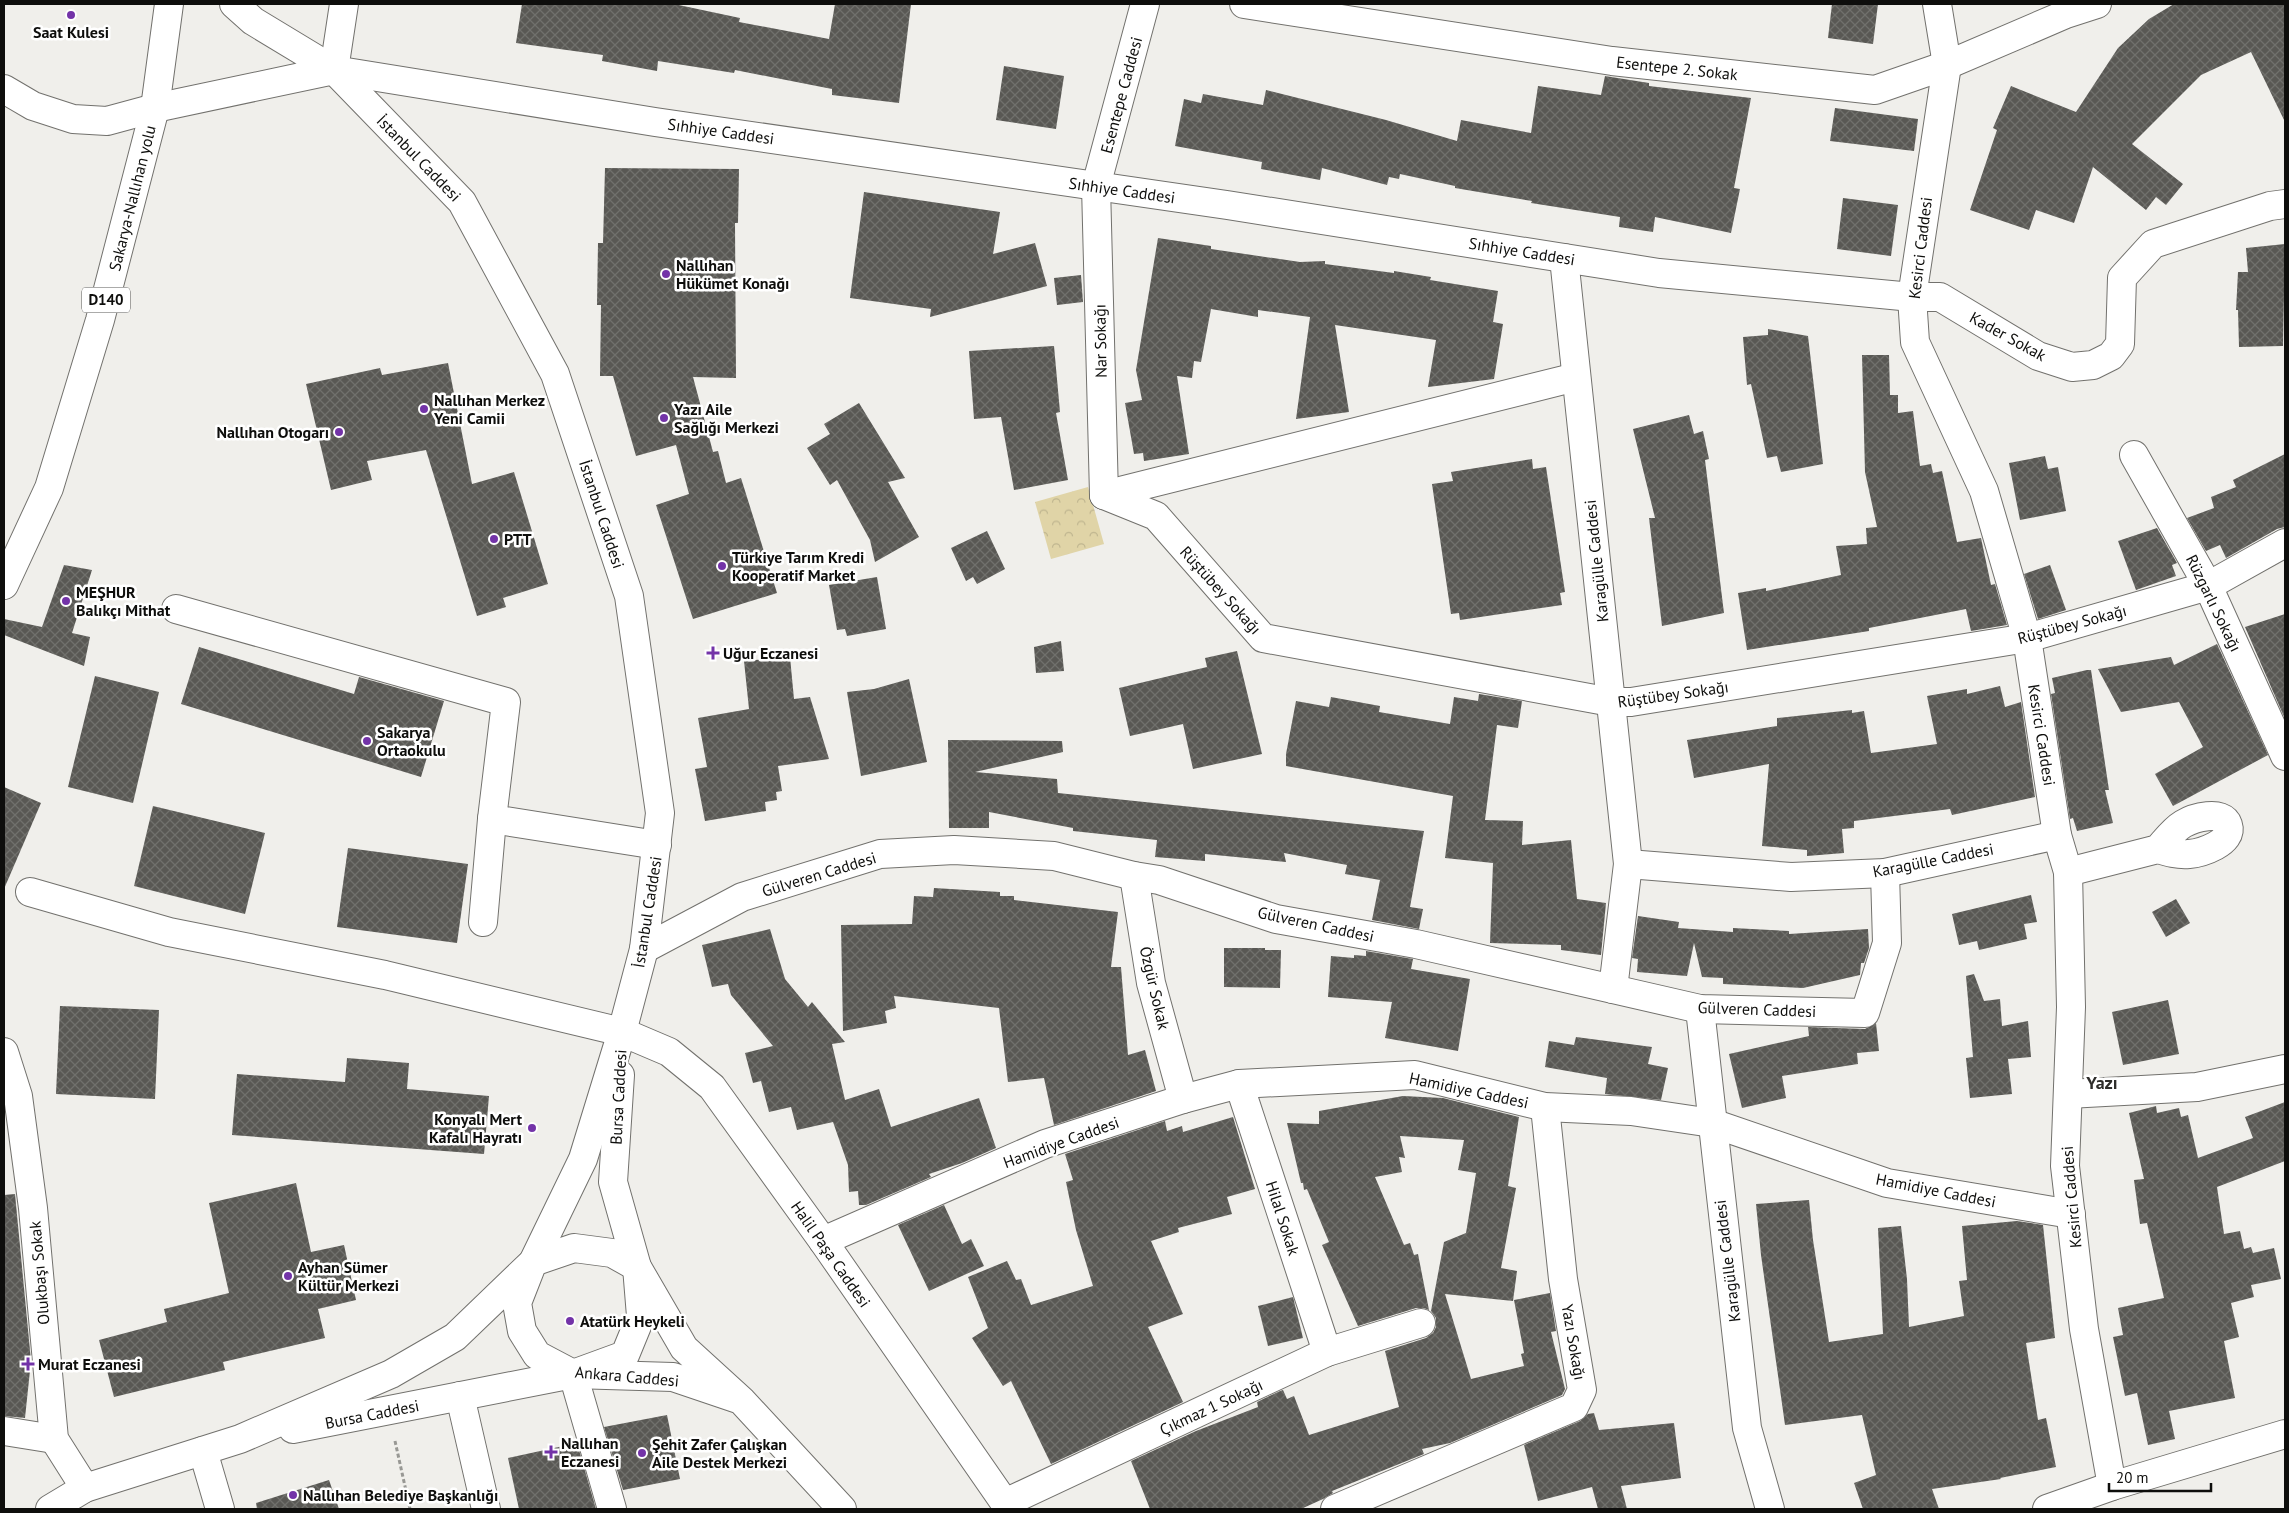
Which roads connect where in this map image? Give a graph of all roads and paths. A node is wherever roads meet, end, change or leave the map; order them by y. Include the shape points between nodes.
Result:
1 (169, 4) edge
2 (234, 4) edge
3 (344, 4) edge
4 (1145, 4) edge
5 (1244, 4) edge
6 (1936, 4) edge
7 (2098, 4) edge
8 (1947, 66) junction
9 (334, 70) junction
10 (4, 89) edge
11 (155, 108) junction
12 (1096, 186) junction
13 (2285, 204) edge
14 (1564, 258) junction
15 (1912, 297) junction
16 (1576, 377) junction
17 (2134, 455) dead end
18 (1104, 496) junction
19 (2285, 544) edge
20 (4, 585) edge
21 (2208, 586) junction
22 (176, 610) dead end
23 (2027, 638) junction
24 (1611, 702) junction
25 (2285, 756) edge
26 (492, 818) junction
27 (2057, 835) junction
28 (657, 845) junction
29 (2158, 849) dead end
30 (1628, 864) junction
31 (2068, 872) junction
32 (1885, 873) junction
33 (1134, 876) junction
34 (30, 892) dead end
35 (483, 922) dead end
36 (644, 949) junction
37 (1613, 989) junction
38 (1700, 1009) junction
39 (622, 1032) junction
40 (4, 1052) edge
41 (2285, 1068) edge
42 (1239, 1084) junction
43 (2068, 1094) junction
44 (1184, 1098) junction
45 (1545, 1107) junction
46 (1712, 1123) junction
47 (2071, 1214) junction
48 (824, 1241) junction
49 (533, 1262) junction
50 (638, 1266) junction
51 (1421, 1322) dead end
52 (1327, 1352) junction
53 (573, 1374) junction
54 (460, 1396) junction
55 (740, 1400) junction
56 (388, 1411) junction
57 (4, 1431) edge
58 (2285, 1434) edge
59 (54, 1439) junction
60 (240, 1440) junction
61 (203, 1451) junction
62 (2112, 1486) junction
63 (86, 1488) junction
64 (1007, 1506) edge
65 (50, 1509) edge
66 (220, 1509) edge
67 (410, 1509) edge
68 (486, 1509) edge
69 (612, 1509) edge
70 (842, 1509) edge
71 (1335, 1509) edge
72 (1770, 1509) edge
73 (2047, 1509) edge

1 - 11 street, Sakarya-Nallıhan yolu / D140
2 - 9 street via 253,21
3 - 9 street
4 - 12 street, Esentepe Caddesi
5 - 8 street, Esentepe 2. Sokak via 1612,61 1875,90
6 - 8 street, Kesirci Caddesi
7 - 8 street, Esentepe 2. Sokak via 2066,14
8 - 15 street, Kesirci Caddesi
9 - 11 street
9 - 12 street, Sıhhiye Caddesi via 654,122
9 - 28 street, İstanbul Caddesi via 462,202 555,374 629,596 660,813
10 - 11 street via 33,106 73,119 107,121
11 - 20 street, Sakarya-Nallıhan yolu / D140 via 100,320 49,488
12 - 14 street, Sıhhiye Caddesi
12 - 18 street, Nar Sokağı
13 - 15 street, Kader Sokak via 2153,244 2122,278 2120,344 2111,356 2093,364 2072,367 2038,356 1940,297
14 - 15 street, Sıhhiye Caddesi via 1659,273
14 - 16 street, Karagülle Caddesi
15 - 23 street, Kesirci Caddesi via 1915,342 1984,491
16 - 18 street
16 - 24 street, Karagülle Caddesi
17 - 21 street, Rüzgarlı Sokağı
18 - 24 street, Rüştübey Sokağı via 1156,516 1263,638
19 - 21 street, Rüştübey Sokağı
21 - 23 street, Rüştübey Sokağı
21 - 25 street, Rüzgarlı Sokağı
22 - 26 street via 506,702
23 - 24 street, Rüştübey Sokağı via 1631,702
23 - 27 street, Kesirci Caddesi
24 - 30 street, Karagülle Caddesi
26 - 28 street
26 - 35 street
27 - 31 street, Kesirci Caddesi
27 - 32 street, Karagülle Caddesi
28 - 36 street, İstanbul Caddesi
29 - 31 street
30 - 32 street, Karagülle Caddesi via 1791,877
30 - 37 street, Karagülle Caddesi
31 - 43 street, Kesirci Caddesi via 2071,1007
32 - 38 street, Gülveren Caddesi via 1887,943 1865,1013
33 - 36 street, Gülveren Caddesi via 1054,856 954,850 880,854 742,897
33 - 37 street, Gülveren Caddesi via 1159,880 1276,919 1416,944
33 - 44 street, Özgür Sokak via 1151,983
34 - 39 street, Halil Paşa Caddesi via 170,932 385,974
36 - 39 street, İstanbul Caddesi
37 - 38 street, Gülveren Caddesi
38 - 46 street, Karagülle Caddesi
39 - 48 street, Halil Paşa Caddesi via 669,1052 712,1087
39 - 49 street, Bursa Caddesi via 583,1159
39 - 50 street, Bursa Caddesi via 613,1182
40 - 59 street, Olukbaşı Sokak via 18,1096 33,1208
41 - 43 street via 2197,1086
42 - 44 street, Hamidiye Caddesi
42 - 45 street, Hamidiye Caddesi via 1415,1075
42 - 52 street, Hilal Sokak
43 - 47 street, Kesirci Caddesi via 2065,1166
44 - 48 street, Hamidiye Caddesi via 1046,1144
45 - 46 street, Hamidiye Caddesi via 1631,1111
45 - 71 street, Yazı Sokağı via 1563,1279 1582,1390 1574,1407
46 - 47 street, Hamidiye Caddesi via 1887,1183
46 - 72 street, Karagülle Caddesi via 1747,1428
47 - 62 street, Kesirci Caddesi via 2084,1329
48 - 64 street, Halil Paşa Caddesi
49 - 50 street via 574,1248 612,1253
49 - 53 street, Ankara Caddesi via 517,1303 522,1331 538,1355
49 - 60 street, Bursa Caddesi via 455,1337 391,1374
50 - 53 street, Bursa Caddesi via 641,1316 624,1355
50 - 55 street, Ankara Caddesi via 684,1348
51 - 52 street, Çıkmaz 1 Sokağı
52 - 64 street, Çıkmaz 1 Sokağı
53 - 54 street, Bursa Caddesi
53 - 55 street, Ankara Caddesi via 673,1377
53 - 69 street
54 - 56 street, Bursa Caddesi
54 - 68 street
55 - 70 street, Ankara Caddesi
56 - 60 street, Bursa Caddesi
56 - 67 path
57 - 59 street
58 - 62 street
59 - 63 street, Olukbaşı Sokak
60 - 61 street, Bursa Caddesi
61 - 63 street, Bursa Caddesi
61 - 66 street
62 - 73 street
63 - 65 street, Bursa Caddesi

